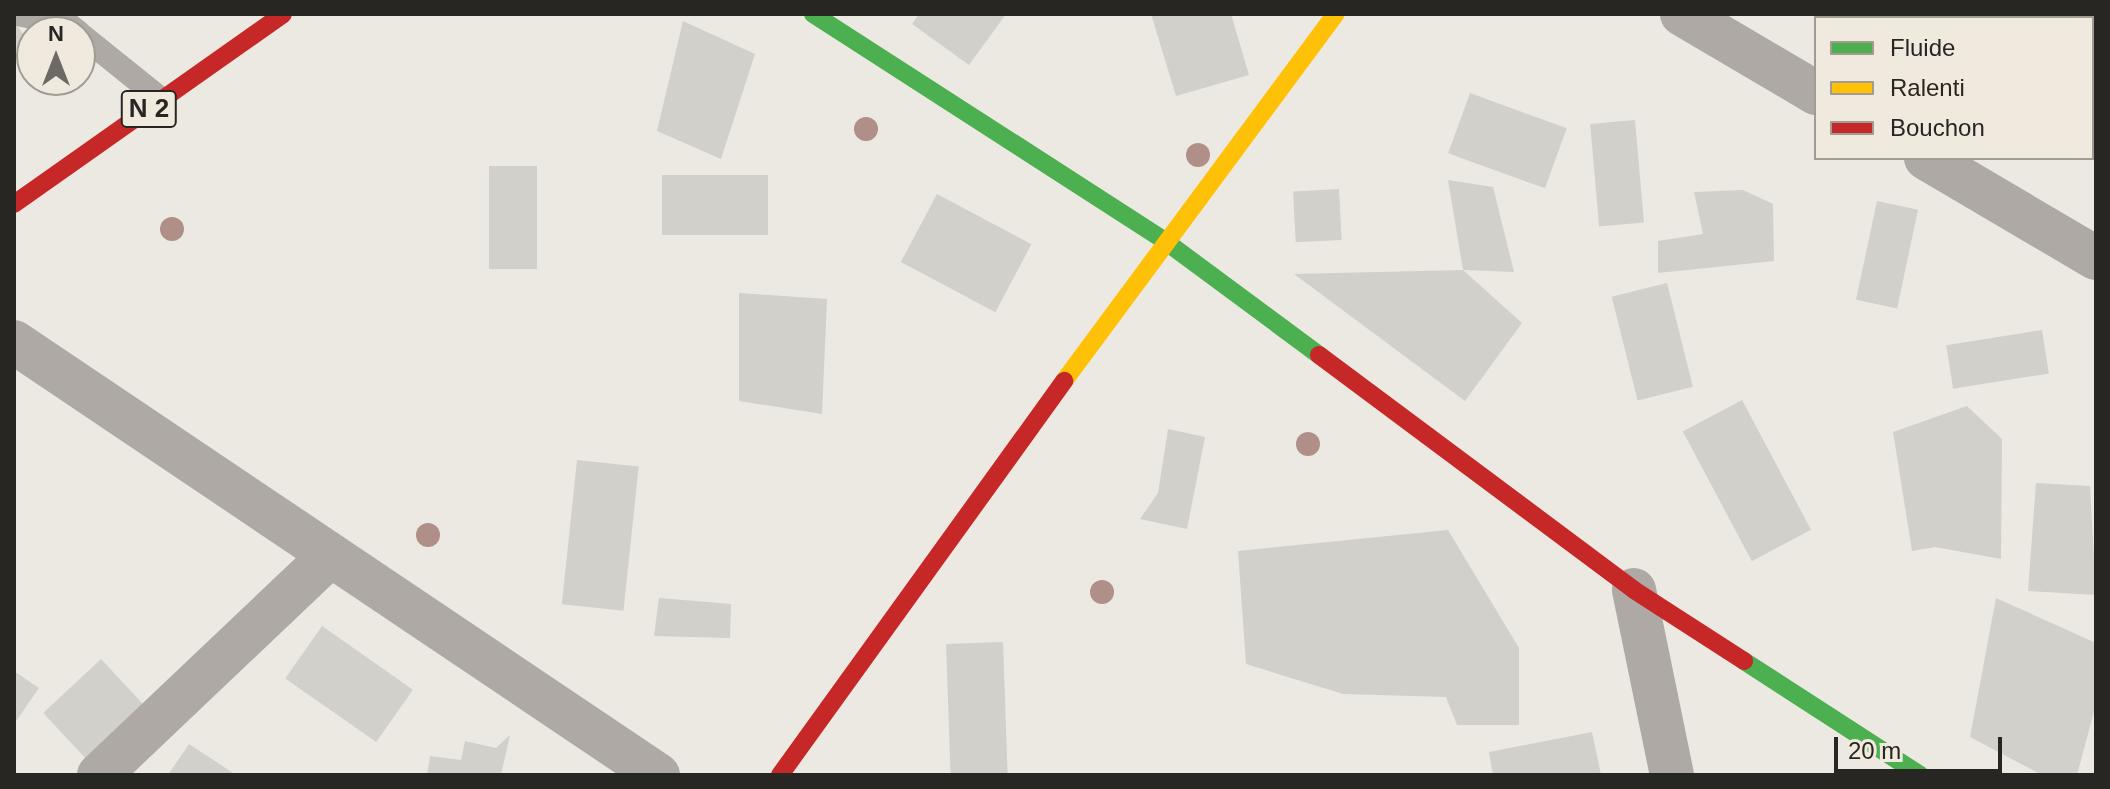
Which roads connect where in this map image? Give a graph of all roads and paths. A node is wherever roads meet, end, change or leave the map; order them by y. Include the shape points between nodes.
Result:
1 (283, 14) edge
2 (813, 14) edge
3 (1336, 14) edge
4 (1682, 14) edge
5 (96, 47) edge
6 (1814, 92) edge
7 (162, 100) junction
8 (1929, 160) edge
9 (14, 204) edge
10 (1165, 241) junction
11 (2096, 258) edge
12 (14, 342) edge
13 (330, 556) junction
14 (1634, 590) junction
15 (99, 775) edge
16 (658, 775) edge
17 (780, 775) edge
18 (1672, 775) edge
19 (1920, 775) edge

1 - 7 main road, N 2
2 - 10 main road
3 - 10 main road
4 - 6 street
5 - 7 lane
7 - 9 main road, N 2
8 - 11 street
10 - 14 main road
10 - 17 main road
12 - 13 street
13 - 15 street
13 - 16 street
14 - 18 street
14 - 19 main road

